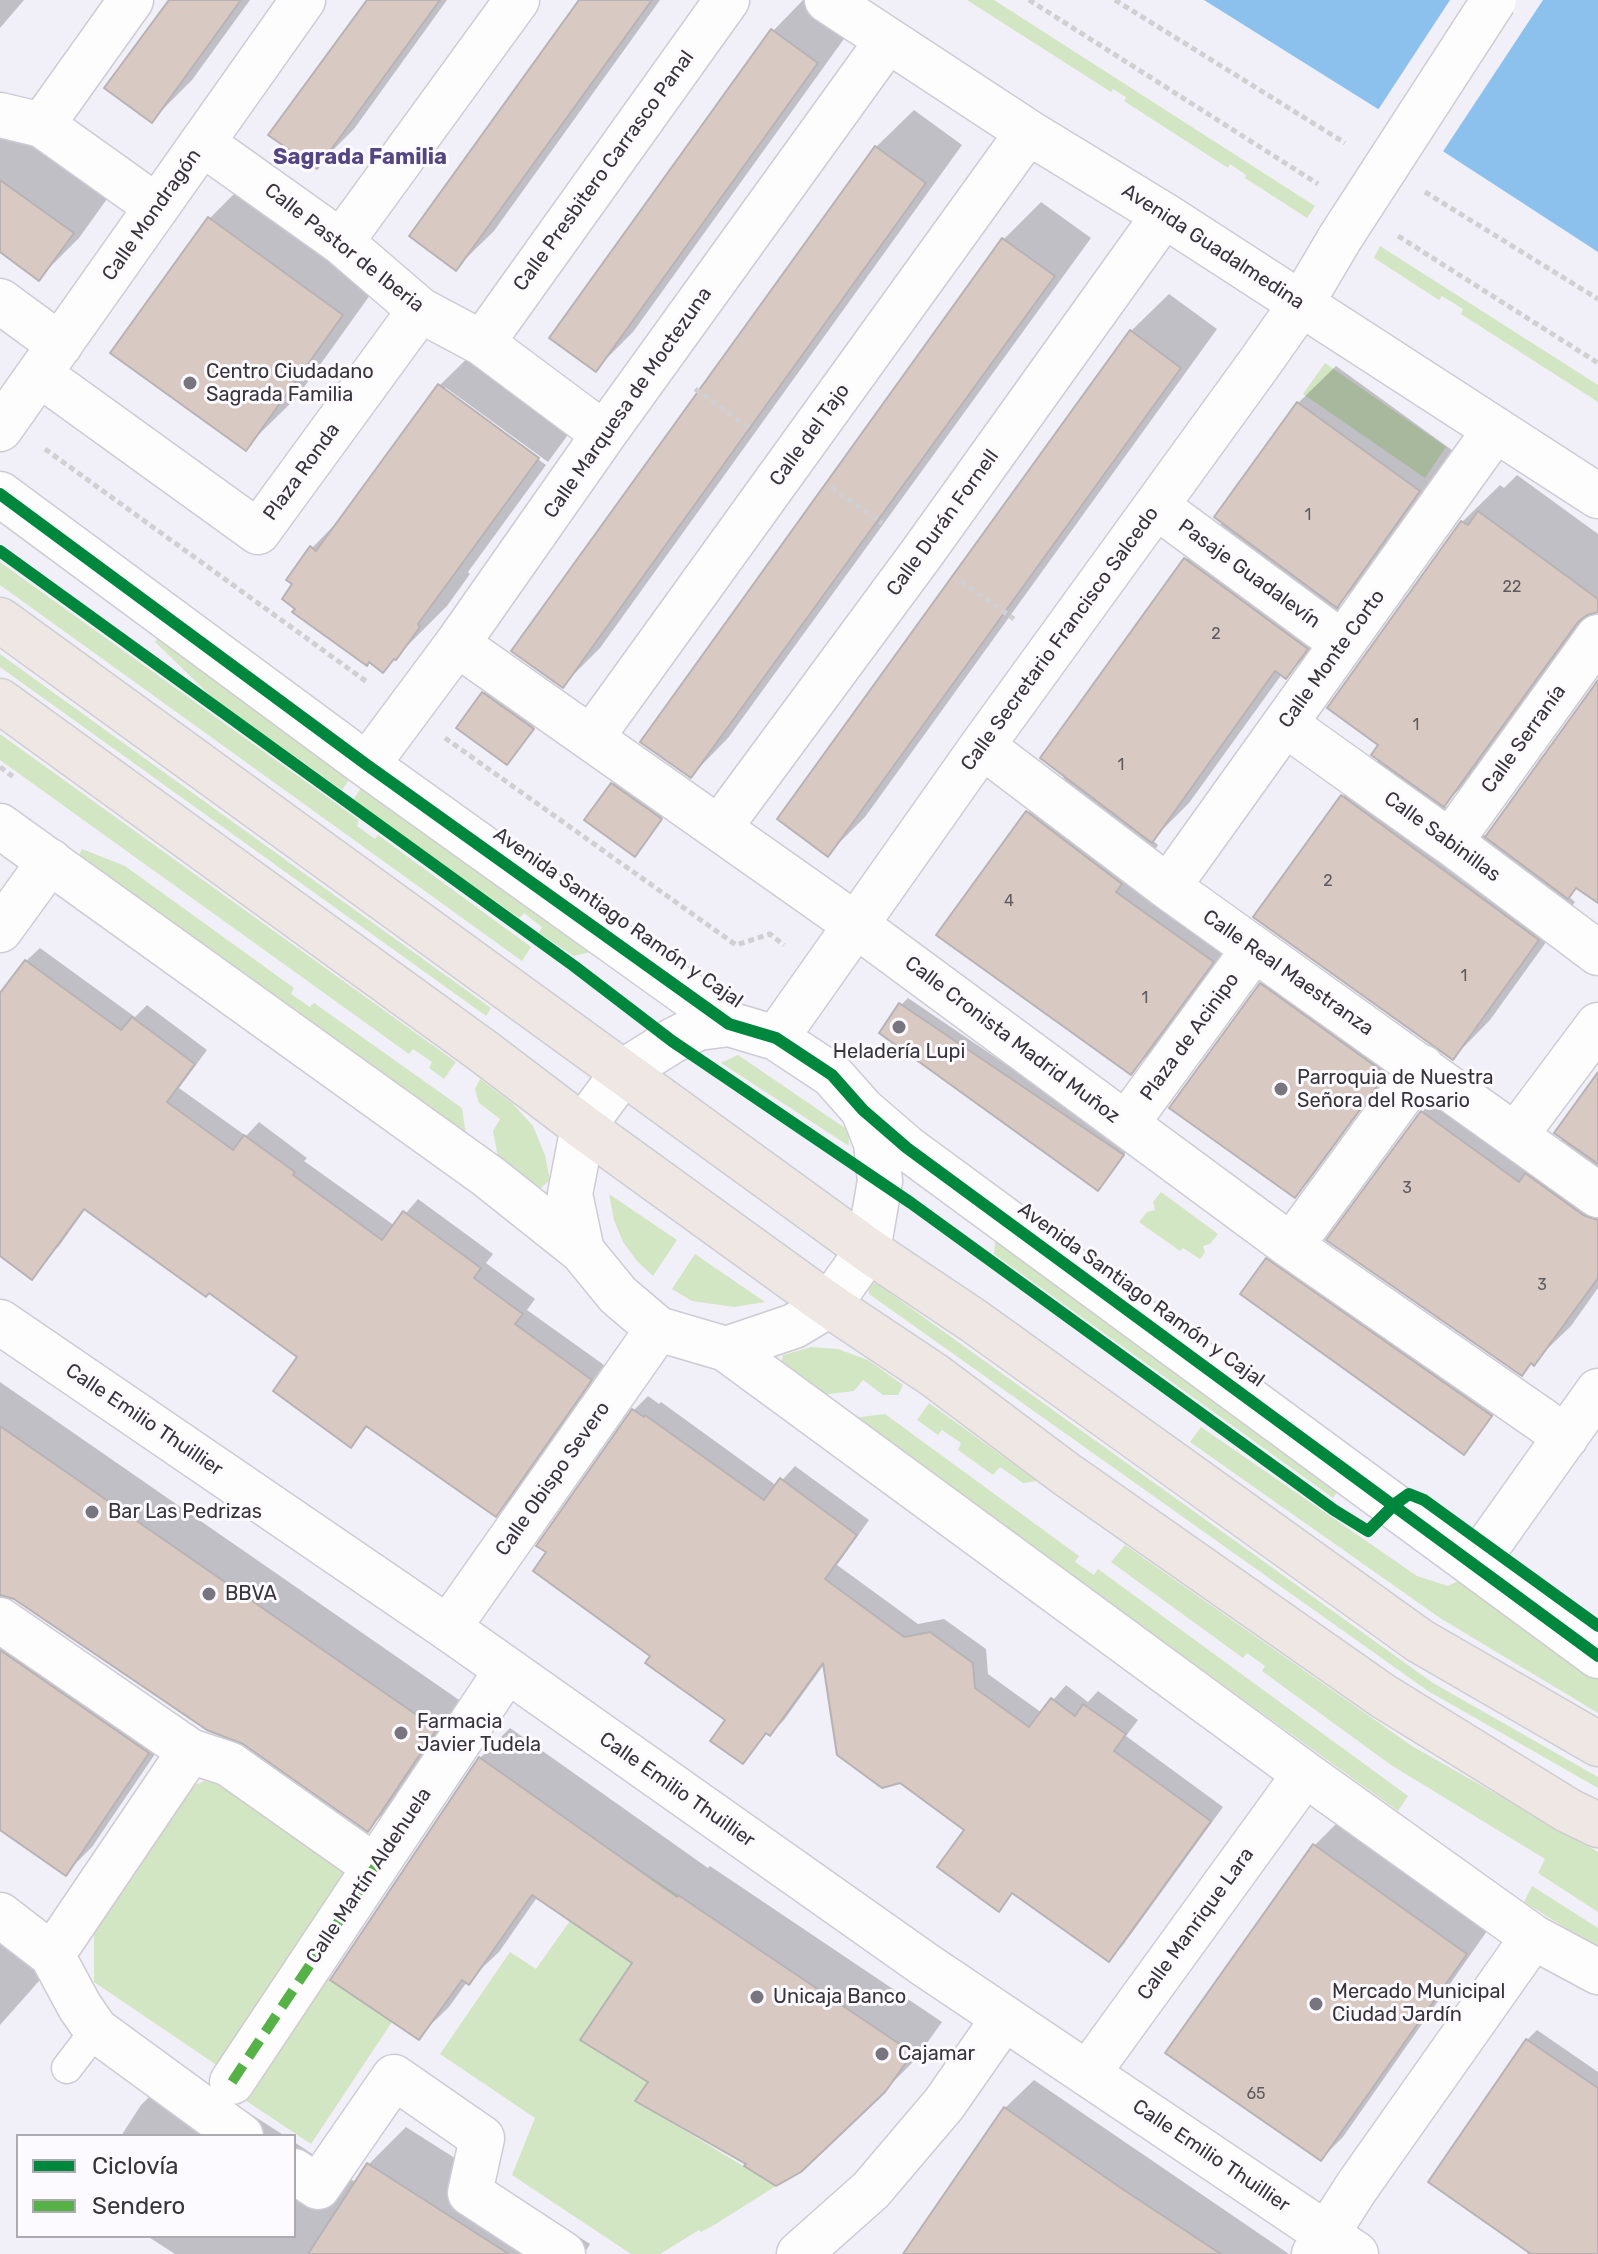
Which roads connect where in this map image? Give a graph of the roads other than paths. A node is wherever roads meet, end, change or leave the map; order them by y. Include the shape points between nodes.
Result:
1 (131, 0) edge
2 (303, 0) edge
3 (517, 0) edge
4 (727, 0) edge
5 (827, 0) edge
6 (1494, 0) edge
7 (888, 40) junction
8 (0, 115) edge
9 (42, 125) junction
10 (1028, 132) junction
11 (202, 143) junction
12 (157, 207) junction
13 (1164, 215) junction
14 (341, 242) junction
15 (0, 301) edge
16 (1301, 304) junction
17 (420, 310) junction
18 (482, 343) junction
19 (49, 360) junction
20 (1495, 430) junction
21 (604, 434) junction
22 (17, 435) edge
23 (0, 494) edge
24 (1598, 496) edge
25 (1156, 506) junction
26 (0, 620) edge
27 (1598, 637) edge
28 (1342, 643) junction
29 (457, 644) junction
30 (0, 701) edge
31 (1285, 724) junction
32 (591, 738) junction
33 (982, 746) junction
34 (367, 765) junction
35 (0, 826) edge
36 (719, 828) junction
37 (1450, 842) junction
38 (50, 861) junction
39 (1168, 887) junction
40 (856, 925) junction
41 (0, 930) edge
42 (1254, 949) junction
43 (1598, 953) edge
44 (729, 1024) junction
45 (1598, 1025) edge
46 (776, 1038) junction
47 (1422, 1067) junction
48 (624, 1071) junction
49 (863, 1110) junction
50 (1126, 1124) junction
51 (583, 1127) junction
52 (1515, 1136) junction
53 (1598, 1195) edge
54 (1291, 1246) junction
55 (868, 1250) junction
56 (582, 1251) junction
57 (829, 1305) junction
58 (0, 1322) edge
59 (658, 1329) junction
60 (726, 1349) junction
61 (1598, 1391) edge
62 (1566, 1437) junction
63 (1475, 1564) junction
64 (0, 1620) edge
65 (448, 1628) junction
66 (1598, 1656) edge
67 (507, 1670) junction
68 (1598, 1744) edge
69 (190, 1751) junction
70 (1305, 1774) junction
71 (1598, 1825) edge
72 (375, 1867) junction
73 (0, 1915) edge
74 (1533, 1937) junction
75 (52, 1955) junction
76 (1598, 1972) edge
77 (1004, 2018) junction
78 (96, 2030) junction
79 (67, 2068) dead end
80 (1088, 2073) junction
81 (227, 2111) edge
82 (296, 2172) edge
83 (1332, 2247) edge
84 (563, 2254) edge
85 (799, 2254) edge

1 - 9 street
2 - 11 street, Calle Mondragón
3 - 14 street
4 - 18 street, Calle Presbitero Carrasco Panal
5 - 7 street, Avenida Guadalmedina
6 - 16 street, Calle Secretario Francisco Salcedo, bridge
7 - 10 street, Avenida Guadalmedina
7 - 21 street, Calle Marquesa de Moctezuna
8 - 9 street
9 - 12 street
10 - 13 street, Avenida Guadalmedina
10 - 32 street, Calle del Tajo
11 - 12 street, Calle Mondragón
11 - 14 street, Calle Pastor de Iberia
12 - 19 street, Calle Mondragón
13 - 16 street, Avenida Guadalmedina
13 - 36 street, Calle Durán Fornell
14 - 17 street, Calle Pastor de Iberia
15 - 19 street
16 - 20 street, Avenida Guadalmedina
16 - 25 street, Calle Secretario Francisco Salcedo
17 - 18 street, Calle Pastor de Iberia
17 - 19 street, Plaza Ronda via 258,532
18 - 21 street, Calle Pastor de Iberia
19 - 22 street, Calle Mondragón
20 - 24 street, Avenida Guadalmedina
20 - 28 street, Calle Monte Corto
21 - 29 street, Calle Marquesa de Moctezuna
23 - 34 street, Avenida Santiago Ramón y Cajal
25 - 28 street, Pasaje Guadalevín
25 - 33 street, Calle Secretario Francisco Salcedo
26 - 48 main road
27 - 37 street, Calle Serranía
28 - 31 street, Calle Monte Corto
29 - 32 street, Calle Cronista Madrid Muñoz
29 - 34 street, Calle Marquesa de Moctezuna
30 - 51 main road
31 - 37 street, Calle Sabinillas
31 - 39 street, Calle Monte Corto
32 - 36 street, Calle Cronista Madrid Muñoz
33 - 39 street, Calle Real Maestranza
33 - 40 street, Calle Secretario Francisco Salcedo
34 - 44 street, Avenida Santiago Ramón y Cajal
35 - 38 street
36 - 40 street, Calle Cronista Madrid Muñoz
37 - 43 street, Calle Sabinillas
38 - 41 street
38 - 56 street via 489,1177
39 - 42 street, Calle Real Maestranza
40 - 46 street, Calle Secretario Francisco Salcedo
40 - 50 street, Calle Cronista Madrid Muñoz
42 - 47 street, Calle Real Maestranza
42 - 50 street, Plaza de Acinipo
44 - 46 street, Avenida Santiago Ramón y Cajal
44 - 48 street via 698,1028
45 - 52 street
46 - 49 street, Avenida Santiago Ramón y Cajal via 832,1075
47 - 52 street, Calle Real Maestranza
47 - 54 street
48 - 51 street
48 - 55 main road
49 - 55 street via 876,1143 880,1181
49 - 63 street, Avenida Santiago Ramón y Cajal via 990,1210
50 - 54 street, Calle Cronista Madrid Muñoz
51 - 56 street via 570,1194
51 - 57 main road
52 - 53 street, Calle Real Maestranza
54 - 62 street, Calle Cronista Madrid Muñoz
55 - 57 street
55 - 68 main road via 1420,1641
56 - 59 street via 618,1295
57 - 60 street via 794,1326
57 - 71 main road via 1383,1696
58 - 65 street, Calle Emilio Thuillier
59 - 60 street
59 - 65 street, Calle Obispo Severo
60 - 70 street
61 - 62 street
62 - 63 street
63 - 66 street, Avenida Santiago Ramón y Cajal
64 - 69 street
65 - 67 street, Calle Emilio Thuillier
67 - 72 street, Calle Martín Aldehuela
67 - 77 street, Calle Emilio Thuillier
69 - 72 street via 229,1764
69 - 75 street
70 - 74 street
70 - 80 street, Calle Manrique Lara
72 - 81 street, Calle Martín Aldehuela
73 - 75 street
74 - 76 street
74 - 83 street via 1356,2188
75 - 78 street
77 - 80 street, Calle Emilio Thuillier
77 - 85 street via 944,2104 871,2190
78 - 79 lane
78 - 81 street
80 - 83 street, Calle Emilio Thuillier
82 - 84 street via 318,2187 394,2077 482,2138 470,2193

